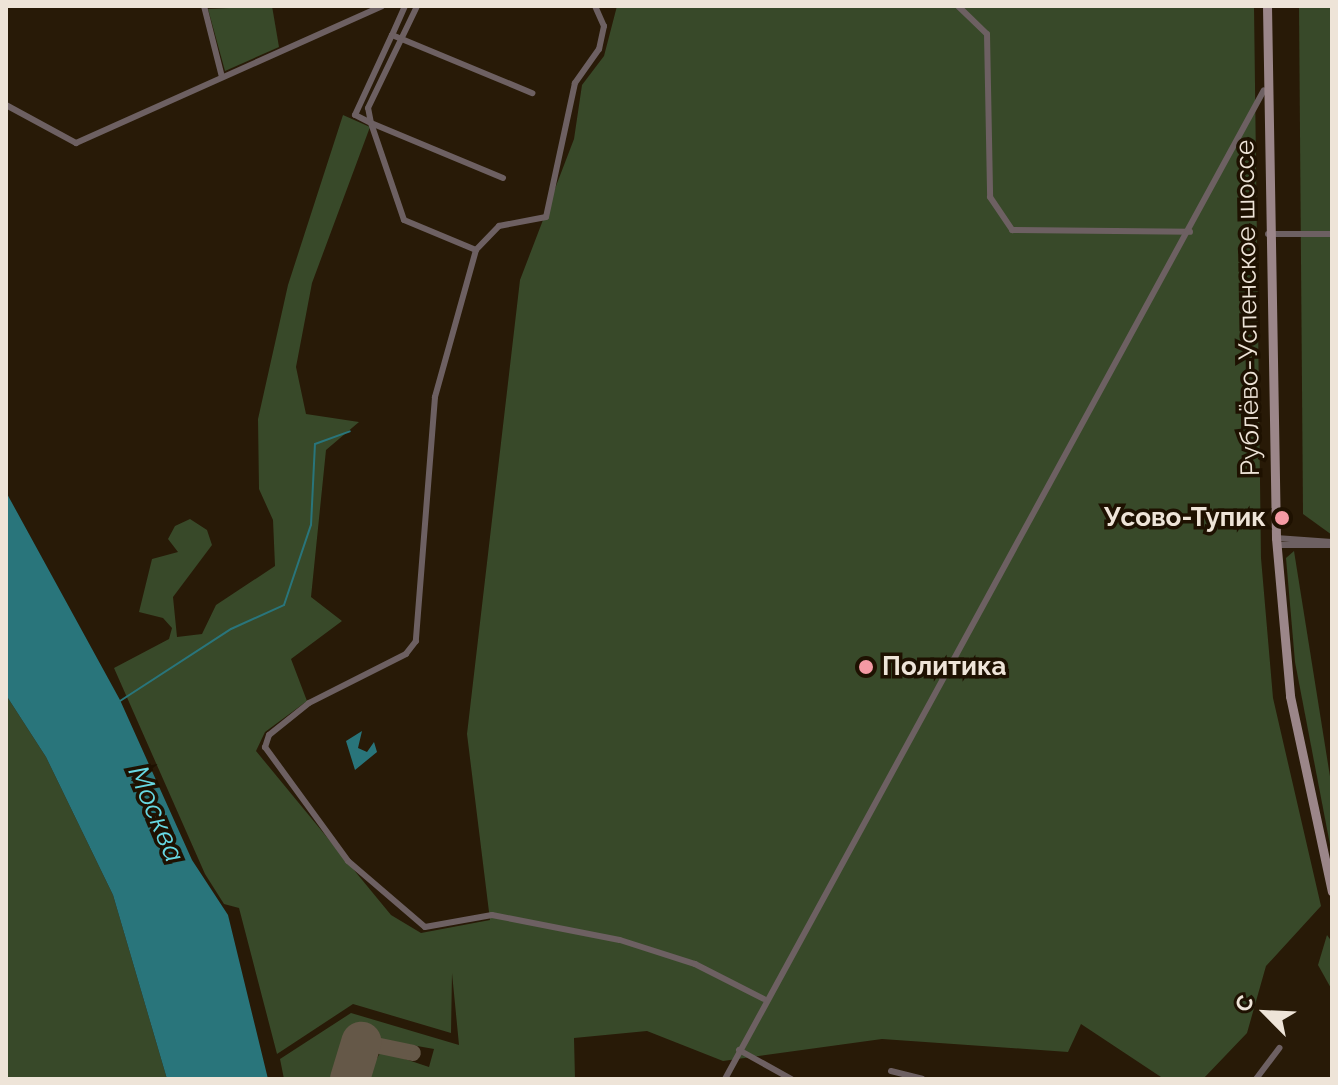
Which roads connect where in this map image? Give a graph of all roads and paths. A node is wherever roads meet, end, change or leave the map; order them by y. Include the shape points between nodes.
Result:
1 (204, 6) edge
2 (382, 6) edge
3 (405, 6) edge
4 (417, 6) edge
5 (595, 6) edge
6 (958, 6) edge
7 (1267, 6) edge
8 (392, 35) junction
9 (401, 37) junction
10 (222, 77) junction
11 (1264, 90) junction
12 (532, 93) dead end
13 (6, 105) edge
14 (371, 123) junction
15 (503, 178) dead end
16 (1190, 232) junction
17 (1268, 234) junction
18 (1332, 234) edge
19 (476, 250) junction
20 (1276, 541) junction
21 (1332, 543) edge
22 (1332, 892) edge
23 (764, 999) junction
24 (1279, 1048) dead end
25 (739, 1050) junction
26 (891, 1071) dead end
27 (725, 1079) edge
28 (791, 1079) edge
29 (922, 1079) edge
30 (1256, 1079) edge

1 - 10 street
2 - 10 street
3 - 8 street
4 - 9 street
5 - 19 street via 604,26 599,49 575,83 546,217 499,226
6 - 16 street via 987,34 986,168 990,197 1012,230
7 - 11 main road, Рублёво-Успенское шоссе
8 - 9 street
8 - 14 street via 355,115
9 - 12 street
9 - 14 street via 368,108
10 - 13 street via 73,144
11 - 16 street
11 - 17 main road, Рублёво-Успенское шоссе
14 - 15 street
14 - 19 street via 404,220
16 - 23 street
17 - 18 street
17 - 20 main road, Рублёво-Успенское шоссе
19 - 23 street via 435,397 416,641 406,654 309,703 269,735 265,747 348,861 425,927 492,915 620,940 695,964
20 - 21 street
20 - 22 main road, Рублёво-Успенское шоссе via 1290,696
23 - 25 street
24 - 30 street
25 - 27 street
25 - 28 street
26 - 29 street

